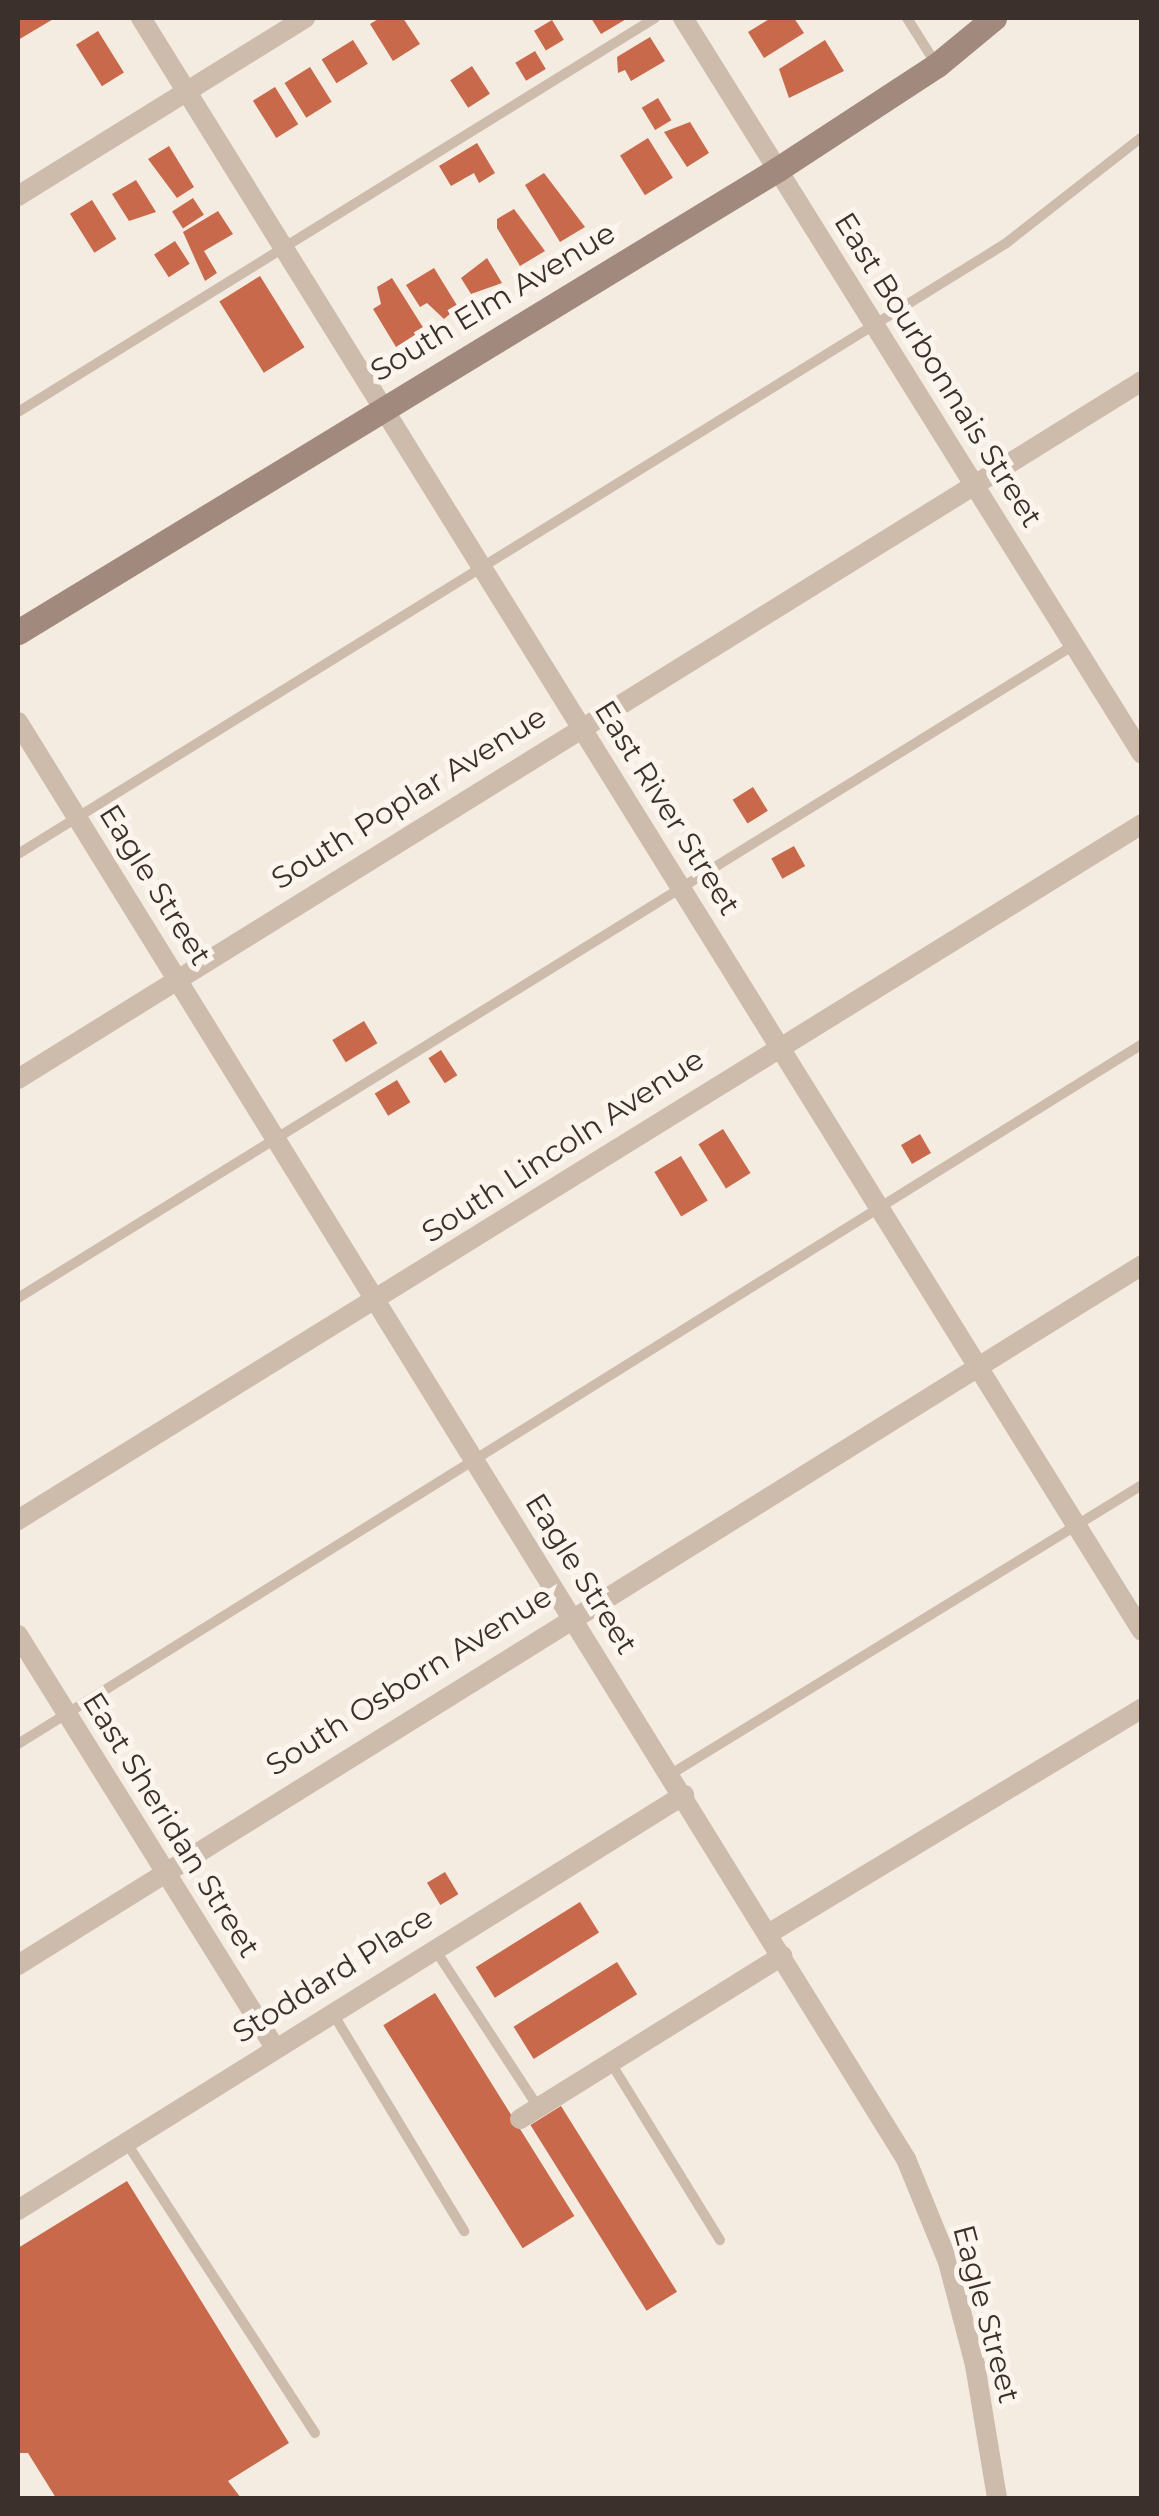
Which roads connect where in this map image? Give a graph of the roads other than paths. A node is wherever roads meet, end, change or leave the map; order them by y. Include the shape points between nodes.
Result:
1 (141, 18) edge
2 (305, 18) edge
3 (655, 18) edge
4 (683, 18) edge
5 (907, 18) edge
6 (994, 18) edge
7 (937, 65) junction
8 (187, 91) junction
9 (1142, 137) edge
10 (778, 169) junction
11 (18, 196) edge
12 (284, 247) junction
13 (874, 325) junction
14 (1141, 384) edge
15 (382, 407) junction
16 (18, 412) edge
17 (975, 486) junction
18 (482, 567) junction
19 (18, 632) edge
20 (1074, 645) junction
21 (18, 722) edge
22 (580, 725) junction
23 (1142, 754) edge
24 (77, 817) junction
25 (1142, 824) edge
26 (18, 854) edge
27 (681, 888) junction
28 (178, 981) junction
29 (777, 1044) junction
30 (1142, 1044) edge
31 (18, 1080) edge
32 (274, 1139) junction
33 (879, 1208) junction
34 (1142, 1265) edge
35 (18, 1298) edge
36 (374, 1304) junction
37 (976, 1364) junction
38 (474, 1460) junction
39 (1142, 1486) edge
40 (18, 1520) edge
41 (1076, 1526) junction
42 (572, 1614) junction
43 (1142, 1631) edge
44 (18, 1635) edge
45 (1142, 1708) edge
46 (66, 1713) junction
47 (18, 1744) edge
48 (671, 1774) junction
49 (684, 1795) junction
50 (165, 1871) junction
51 (768, 1934) junction
52 (434, 1947) junction
53 (782, 1956) junction
54 (18, 1965) edge
55 (331, 2011) junction
56 (274, 2047) junction
57 (610, 2062) junction
58 (529, 2113) joint
59 (125, 2141) junction
60 (18, 2210) edge
61 (464, 2231) dead end
62 (720, 2240) dead end
63 (315, 2433) dead end
64 (997, 2498) edge

1 - 8 street, East River Street
2 - 8 street
3 - 12 lane
4 - 10 street, East Bourbonnais Street
5 - 7 lane
6 - 7 street, South Elm Avenue
7 - 10 street, South Elm Avenue
8 - 11 street
8 - 12 street, East River Street
9 - 13 lane via 1043,218
10 - 13 street, East Bourbonnais Street
10 - 15 street, South Elm Avenue
12 - 15 street, East River Street
12 - 16 lane
13 - 17 street, East Bourbonnais Street
13 - 18 lane
14 - 17 street, South Poplar Avenue
15 - 18 street, East River Street
15 - 19 street, South Elm Avenue
17 - 20 street, East Bourbonnais Street
17 - 22 street, South Poplar Avenue
18 - 22 street, East River Street
18 - 24 lane
20 - 23 street, East Bourbonnais Street
20 - 27 lane
21 - 24 street, Eagle Street
22 - 27 street, East River Street
22 - 28 street, South Poplar Avenue
24 - 26 lane
24 - 28 street, Eagle Street
25 - 29 street, South Lincoln Avenue
27 - 29 street, East River Street
27 - 32 lane
28 - 31 street, South Poplar Avenue
28 - 32 street, Eagle Street
29 - 33 street, East River Street
29 - 36 street, South Lincoln Avenue
30 - 33 lane
32 - 35 lane
32 - 36 street, Eagle Street
33 - 37 street, East River Street
33 - 38 lane
34 - 37 street, South Osborn Avenue
36 - 38 street, Eagle Street
36 - 40 street, South Lincoln Avenue
37 - 41 street, East River Street
37 - 42 street, South Osborn Avenue
38 - 42 street, Eagle Street
38 - 46 lane
39 - 41 lane
41 - 43 street, East River Street
41 - 48 lane
42 - 48 street, Eagle Street
42 - 50 street, South Osborn Avenue
44 - 46 street, East Sheridan Street
45 - 51 street
46 - 47 lane
46 - 50 street, East Sheridan Street
48 - 49 street, Eagle Street
49 - 51 street, Eagle Street
49 - 52 street, Stoddard Place
50 - 54 street, South Osborn Avenue
50 - 56 street, East Sheridan Street
51 - 53 street, Eagle Street
52 - 55 street, Stoddard Place
52 - 58 lane
53 - 57 street
53 - 64 street, Eagle Street via 906,2159 948,2262 975,2365
55 - 56 street, Stoddard Place
55 - 61 lane
56 - 59 street, Stoddard Place
57 - 58 street
57 - 62 lane
59 - 60 street, Stoddard Place
59 - 63 lane

